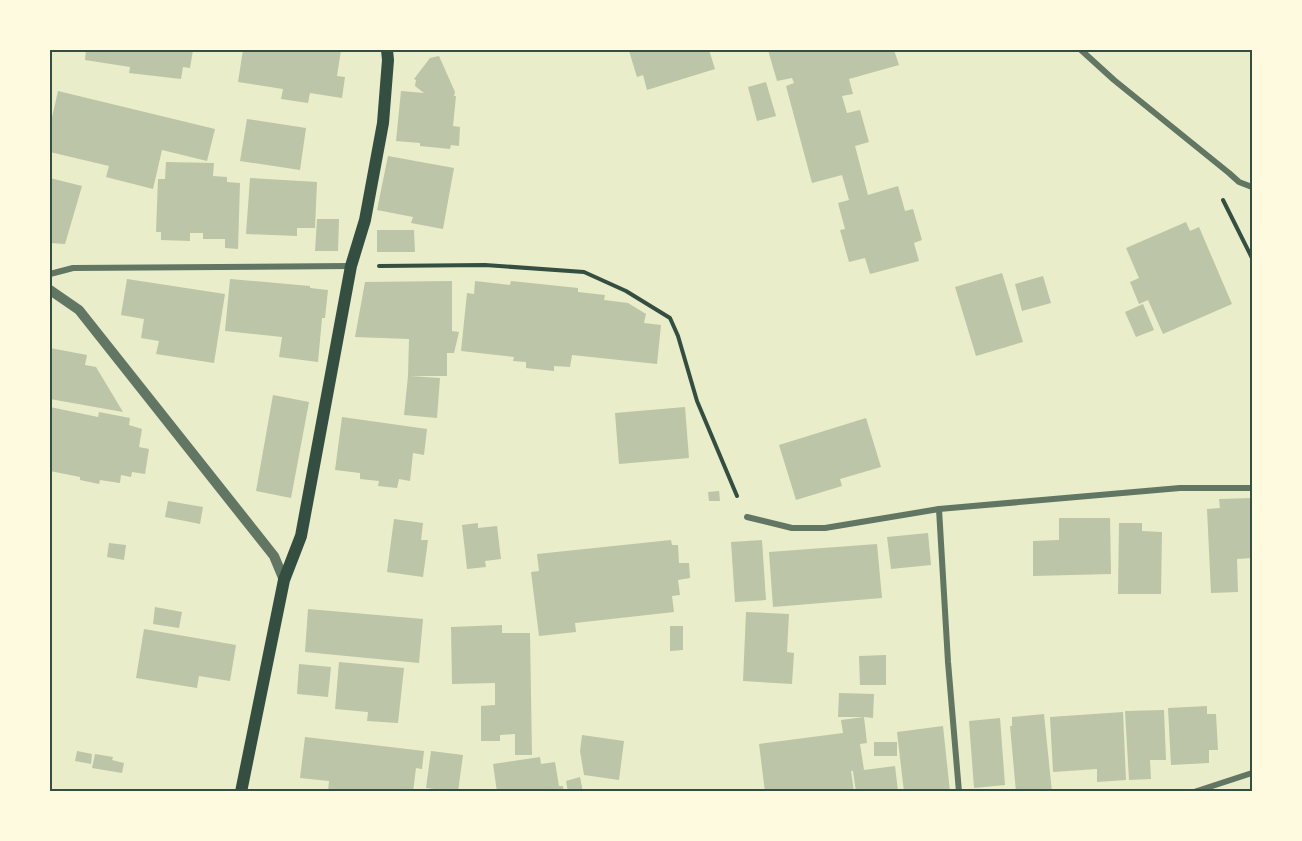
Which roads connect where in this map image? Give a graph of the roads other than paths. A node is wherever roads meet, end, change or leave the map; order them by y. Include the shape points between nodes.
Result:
1 (387, 50) edge
2 (1081, 50) edge
3 (1252, 187) edge
4 (351, 266) junction
5 (50, 274) edge
6 (50, 290) edge
7 (1252, 488) edge
8 (939, 509) junction
9 (747, 517) road end
10 (284, 580) junction
11 (1252, 773) edge
12 (241, 792) edge
13 (959, 792) edge
14 (1194, 792) edge

1 - 4 main road via 383,123 365,220
2 - 3 street via 1239,182
4 - 5 street via 73,268
4 - 10 main road via 301,536
6 - 10 street via 79,310 274,556
7 - 8 street via 1180,488
8 - 9 street via 825,528 792,528
8 - 13 street
10 - 12 main road
11 - 14 street

